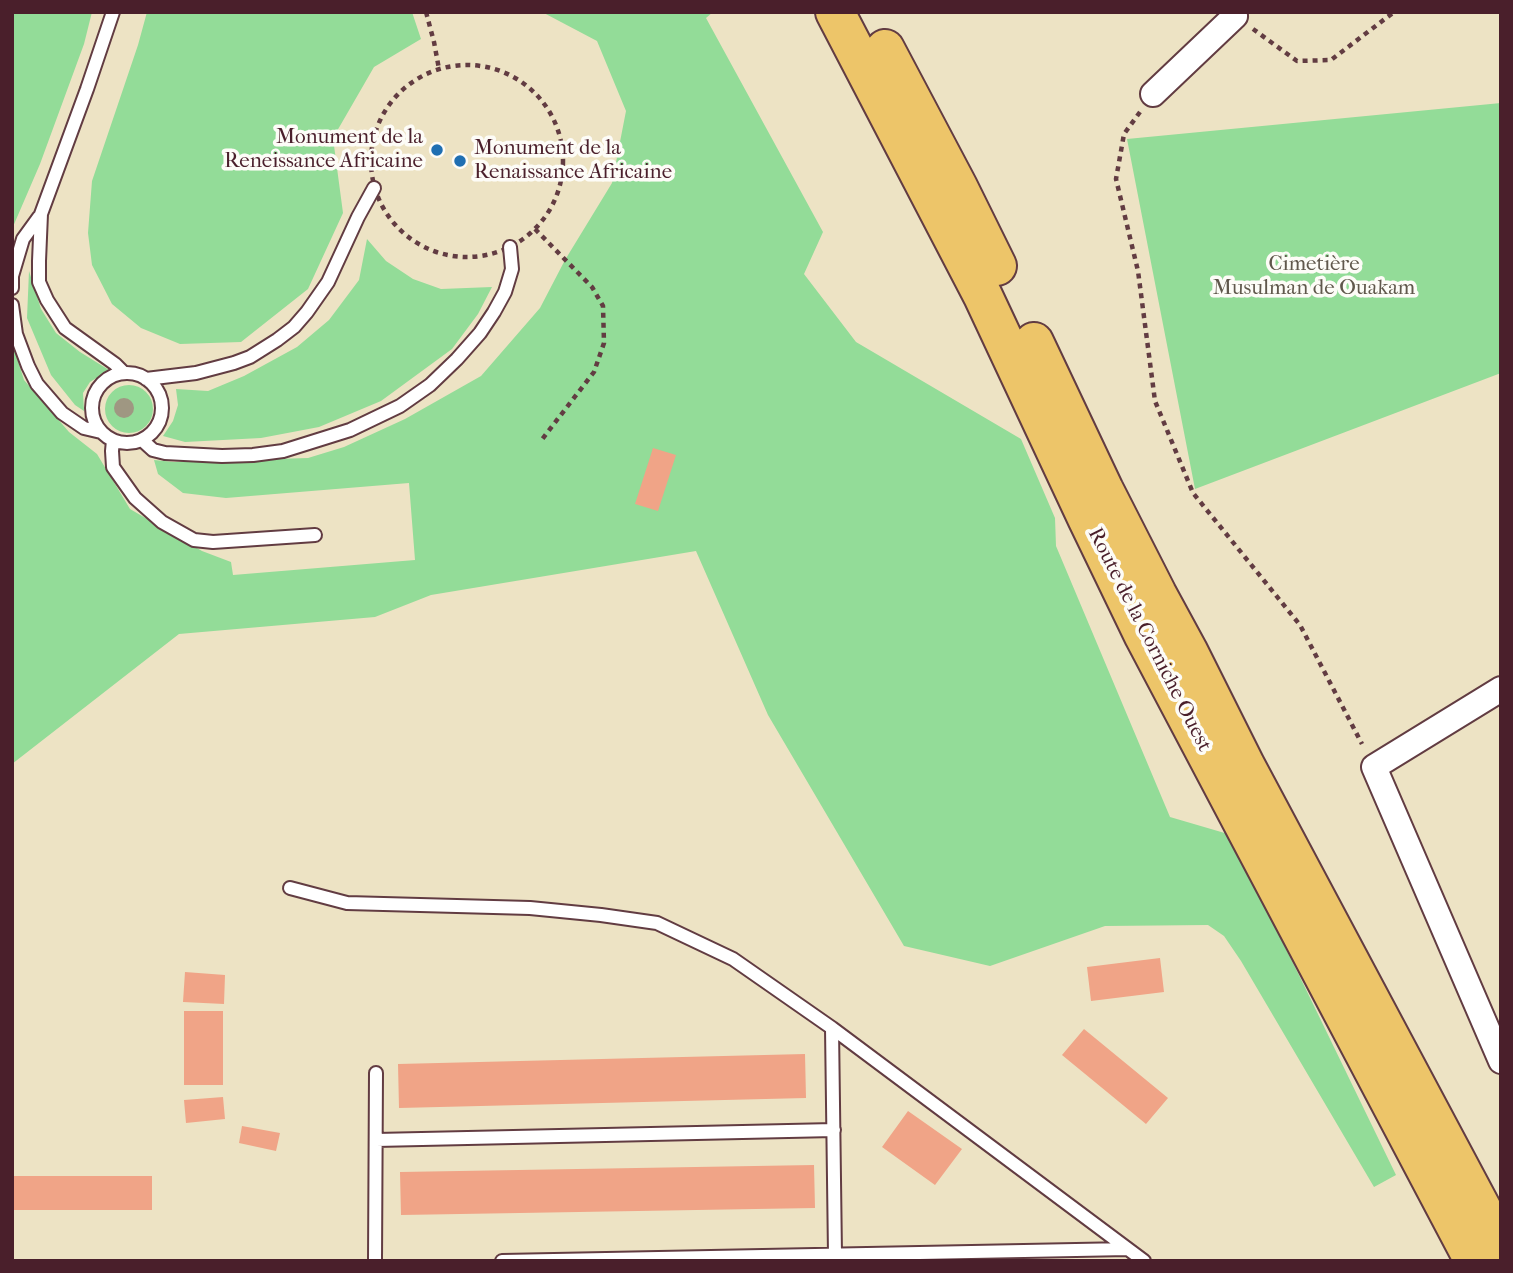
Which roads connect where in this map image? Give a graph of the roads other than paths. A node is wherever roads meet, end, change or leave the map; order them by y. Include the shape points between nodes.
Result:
1 (113, 12) edge
2 (835, 12) edge
3 (866, 12) edge
4 (1235, 14) edge
5 (1153, 94) road end
6 (374, 188) road end
7 (41, 214) junction
8 (510, 247) road end
9 (12, 288) edge
10 (12, 305) edge
11 (124, 373) junction
12 (146, 379) junction
13 (101, 432) junction
14 (113, 440) junction
15 (142, 440) junction
16 (315, 535) dead end
17 (1501, 689) edge
18 (290, 888) dead end
19 (832, 1028) junction
20 (1501, 1061) edge
21 (376, 1073) dead end
22 (834, 1130) junction
23 (376, 1140) junction
24 (1501, 1245) edge
25 (835, 1255) junction
26 (1127, 1255) edge
27 (900, 1257) edge
28 (375, 1261) edge
29 (502, 1261) edge
30 (1144, 1261) edge
31 (1475, 1261) edge

1 - 7 lane
2 - 31 highway, Route de la Corniche Ouest via 983,296 1144,636
3 - 24 highway, Route de la Corniche Ouest via 958,187 1157,594
4 - 5 street
6 - 12 lane via 327,282 294,327 234,363
7 - 9 lane via 23,239
7 - 11 lane via 39,282 47,300 65,328
8 - 15 lane via 512,269 505,292 480,333 430,385 400,406 327,438 253,455 165,453
10 - 13 lane via 16,334 37,383 62,412 84,428
11 - 12 lane
11 - 13 lane via 97,390 92,412
12 - 15 lane via 159,393 162,411 156,429
13 - 14 lane
14 - 15 lane
14 - 16 lane via 113,467 135,498 162,522 194,540
17 - 20 street via 1374,767
18 - 19 lane via 347,903 530,908 657,923 733,959
19 - 22 lane
19 - 26 lane
21 - 23 lane
22 - 23 lane
22 - 25 lane
23 - 28 lane
25 - 27 lane
25 - 29 lane
26 - 27 lane
26 - 30 lane

